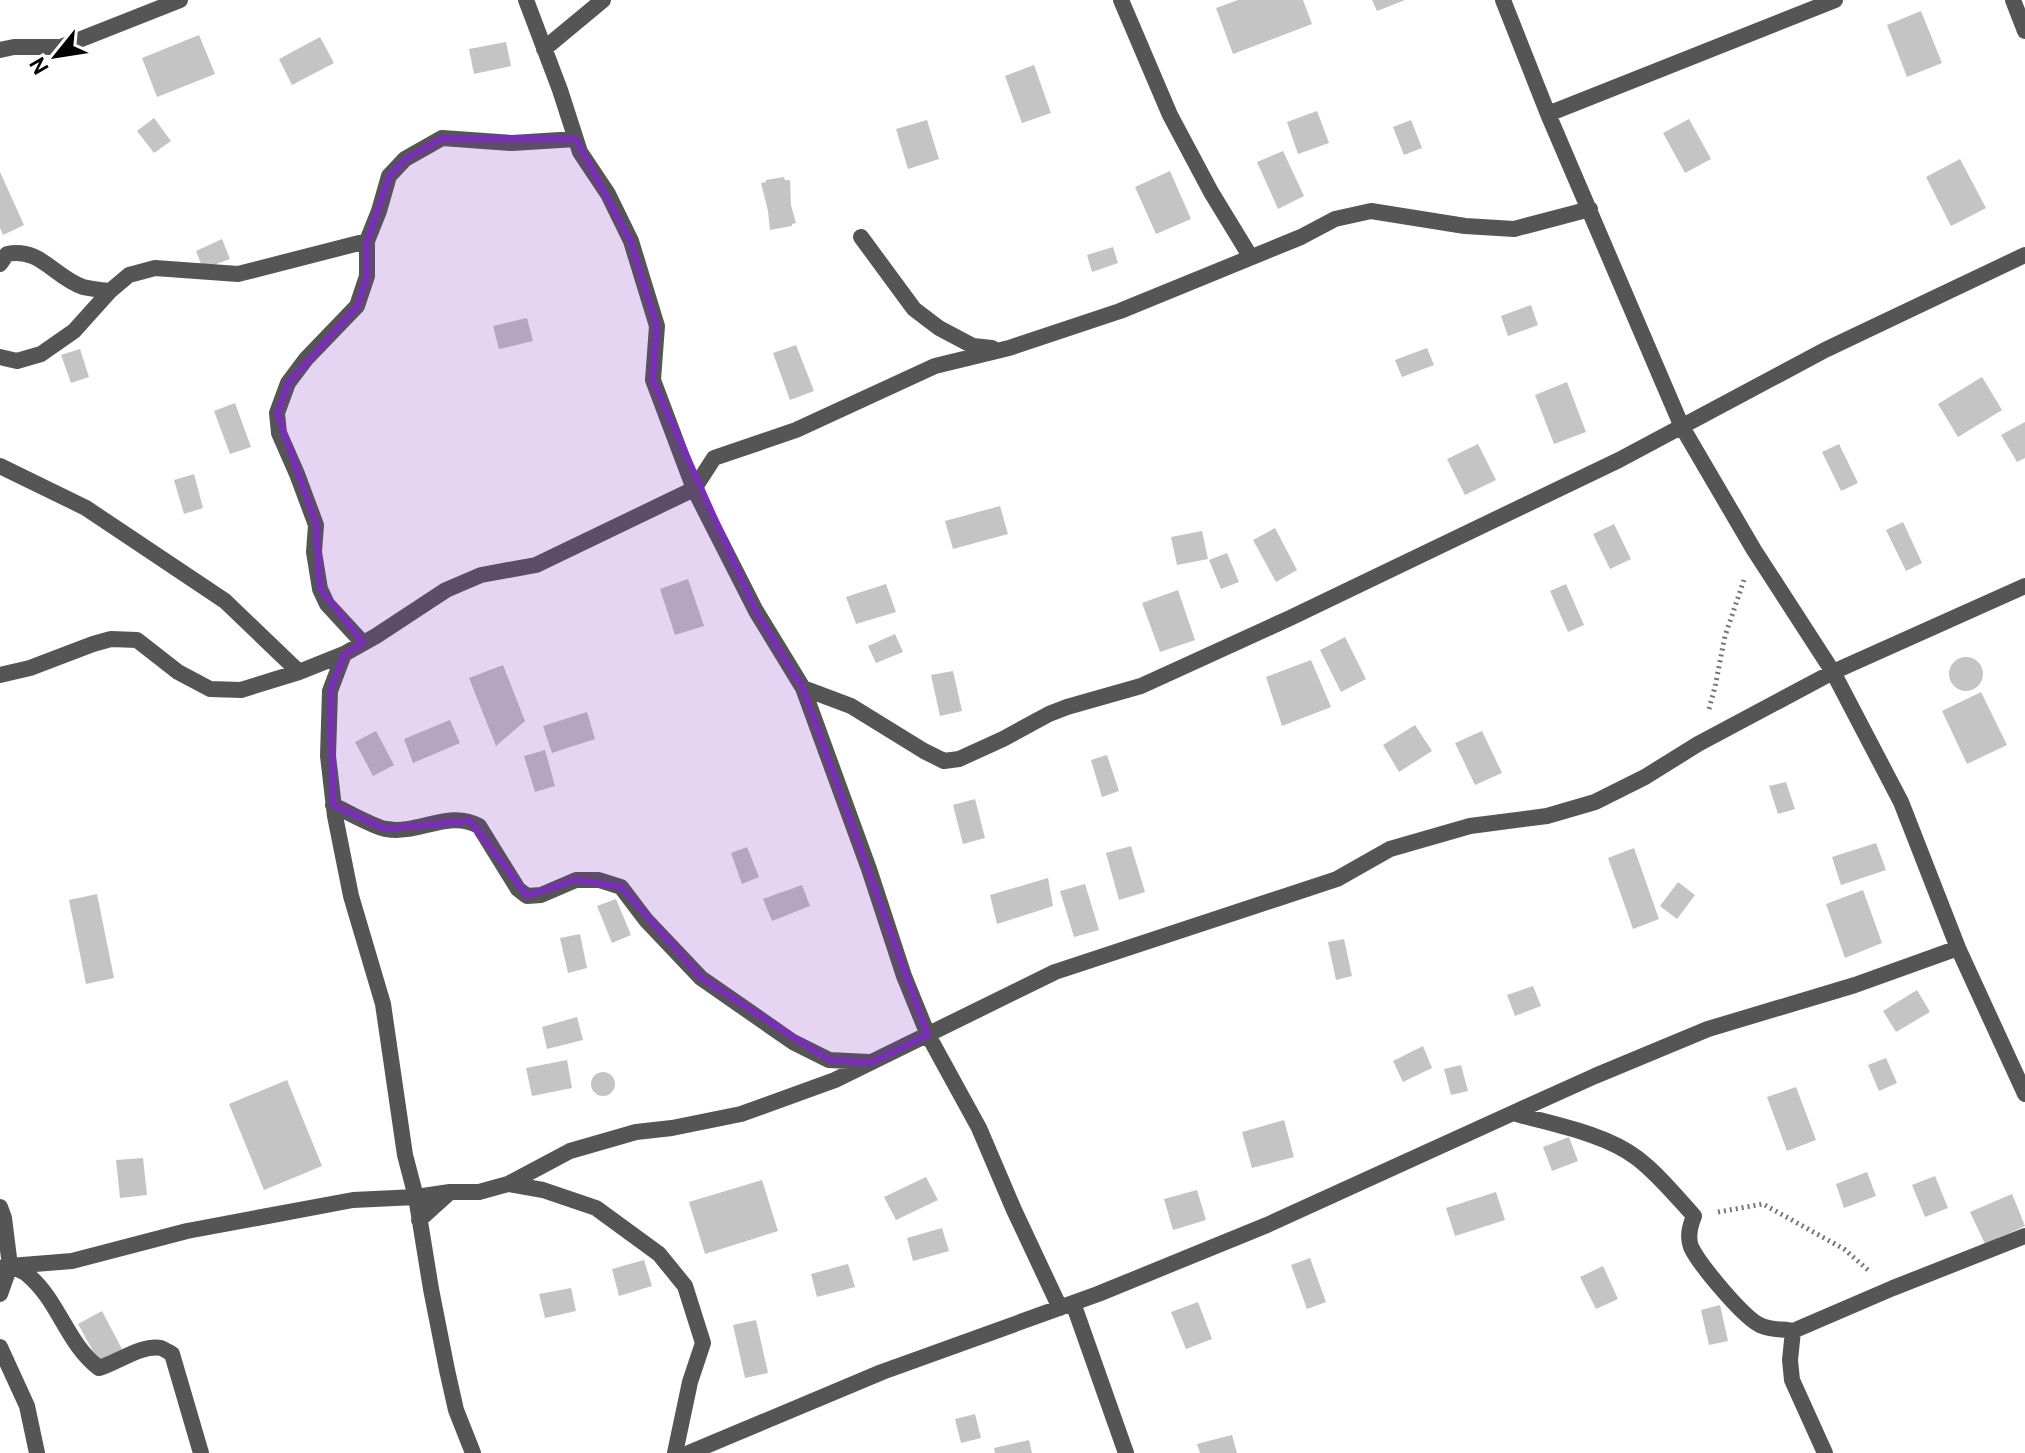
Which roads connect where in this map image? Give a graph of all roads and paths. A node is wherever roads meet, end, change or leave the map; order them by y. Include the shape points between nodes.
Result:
1 (180, 0) edge
2 (526, 0) edge
3 (603, 0) edge
4 (1121, 0) edge
5 (1503, 0) edge
6 (1835, 0) edge
7 (2013, 0) edge
8 (2025, 31) edge
9 (544, 49) junction
10 (0, 50) edge
11 (1548, 114) junction
12 (576, 139) junction
13 (1590, 209) junction
14 (861, 237) dead end
15 (367, 241) junction
16 (2025, 255) edge
17 (1250, 256) junction
18 (0, 264) edge
19 (110, 291) junction
20 (1005, 349) junction
21 (0, 357) edge
22 (1682, 427) junction
23 (0, 466) edge
24 (694, 489) junction
25 (1754, 550) junction
26 (2025, 586) edge
27 (363, 643) junction
28 (344, 654) junction
29 (299, 672) junction
30 (1833, 672) junction
31 (0, 675) edge
32 (803, 688) junction
33 (1698, 744) junction
34 (333, 805) junction
35 (1958, 948) junction
36 (928, 1035) junction
37 (871, 1063) junction
38 (2025, 1094) edge
39 (1513, 1113) junction
40 (508, 1184) junction
41 (450, 1192) junction
42 (416, 1197) junction
43 (0, 1207) edge
44 (1694, 1216) junction
45 (419, 1220) junction
46 (2025, 1236) edge
47 (3, 1271) edge
48 (1893, 1288) junction
49 (0, 1294) edge
50 (1066, 1306) junction
51 (1793, 1331) junction
52 (0, 1347) edge
53 (37, 1453) edge
54 (201, 1453) edge
55 (473, 1453) edge
56 (675, 1453) edge
57 (689, 1453) edge
58 (1126, 1453) edge
59 (1825, 1453) edge

1 - 10 street via 61,47
2 - 9 street
3 - 9 street
4 - 17 street via 1170,115
5 - 11 street
6 - 11 street
7 - 8 street
9 - 12 street
11 - 13 street
12 - 15 street via 512,143 442,138 405,159 389,176
12 - 24 street via 631,241 657,326 653,380
13 - 17 street via 1514,229 1371,211 1335,219
13 - 22 street
14 - 20 street via 914,309 973,346
15 - 19 street via 238,274 155,268 129,275
15 - 27 street via 367,276 357,306 288,383 277,413 279,433 316,525 320,589
16 - 22 street via 1825,350
17 - 20 street via 1120,311
18 - 19 street via 7,254 34,255 83,287
19 - 21 street via 74,331 41,354 17,361
20 - 24 street via 935,366 796,430 714,458
22 - 25 street
22 - 32 street via 1290,618 1141,686 1049,714 959,759 944,761 851,706
23 - 29 street via 86,508 225,601
24 - 27 street via 536,565 481,575 446,590
24 - 32 street via 756,611
25 - 30 street
25 - 33 path via 1725,636
26 - 30 street
27 - 28 street
28 - 29 street
28 - 34 street via 330,691
29 - 31 street via 241,690 210,689 137,640 111,639
30 - 33 street
30 - 35 street via 1901,802
32 - 36 street
33 - 36 street via 1595,802 1547,816 1470,826 1390,849 1337,879 1055,972
34 - 37 street via 385,829 470,821 479,826 527,896 576,880 621,887 701,978 793,1042 829,1060
34 - 42 street via 351,896 383,1004
35 - 38 street
35 - 39 street via 1708,1029
36 - 37 street
36 - 50 street
37 - 40 street via 741,1114 636,1132 570,1151
39 - 44 street via 1611,1143 1635,1156
39 - 50 street via 1267,1225
40 - 41 street
40 - 56 street via 596,1208 659,1254 685,1286 703,1343
41 - 42 street
41 - 45 street
42 - 45 street
42 - 47 street via 353,1200
43 - 47 street
44 - 48 path via 1763,1204 1844,1249
44 - 51 street via 1691,1245 1741,1311 1761,1326
45 - 55 street via 456,1410
46 - 48 street
47 - 49 street
47 - 54 street via 27,1274 39,1286 79,1350 99,1368 150,1348 172,1354
48 - 51 street
50 - 57 street via 882,1372
50 - 58 street
51 - 59 street via 1792,1380
52 - 53 street via 27,1406

